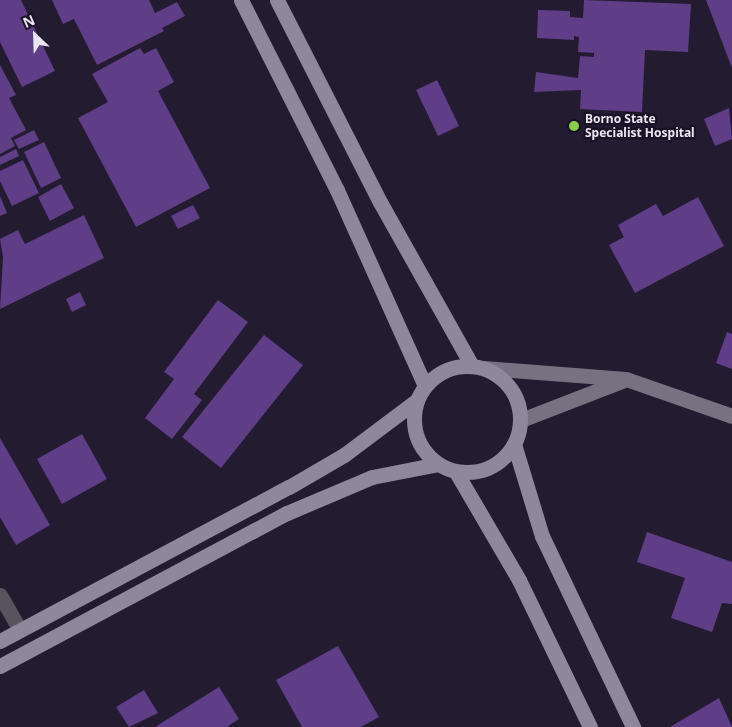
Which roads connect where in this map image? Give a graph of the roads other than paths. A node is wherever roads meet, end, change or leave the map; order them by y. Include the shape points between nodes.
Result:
1 (242, 0) edge
2 (277, 0) edge
3 (478, 367) junction
4 (626, 379) junction
5 (425, 386) junction
6 (416, 401) junction
7 (732, 416) edge
8 (521, 420) junction
9 (514, 444) junction
10 (438, 464) junction
11 (456, 472) junction
12 (0, 595) edge
13 (20, 630) junction
14 (0, 641) edge
15 (0, 666) edge
16 (590, 727) edge
17 (633, 727) edge

1 - 5 main road via 337,190
2 - 3 main road via 380,202
3 - 4 main road
3 - 5 main road via 438,374
3 - 8 main road via 511,388
4 - 7 main road
4 - 8 main road
5 - 6 main road
6 - 10 main road via 416,437
6 - 13 main road via 344,455 289,487
8 - 9 main road
9 - 11 main road via 501,460 484,470
9 - 17 main road via 542,536
10 - 11 main road
10 - 15 main road via 372,477 287,513
11 - 16 main road via 519,580
12 - 13 street
13 - 14 main road

